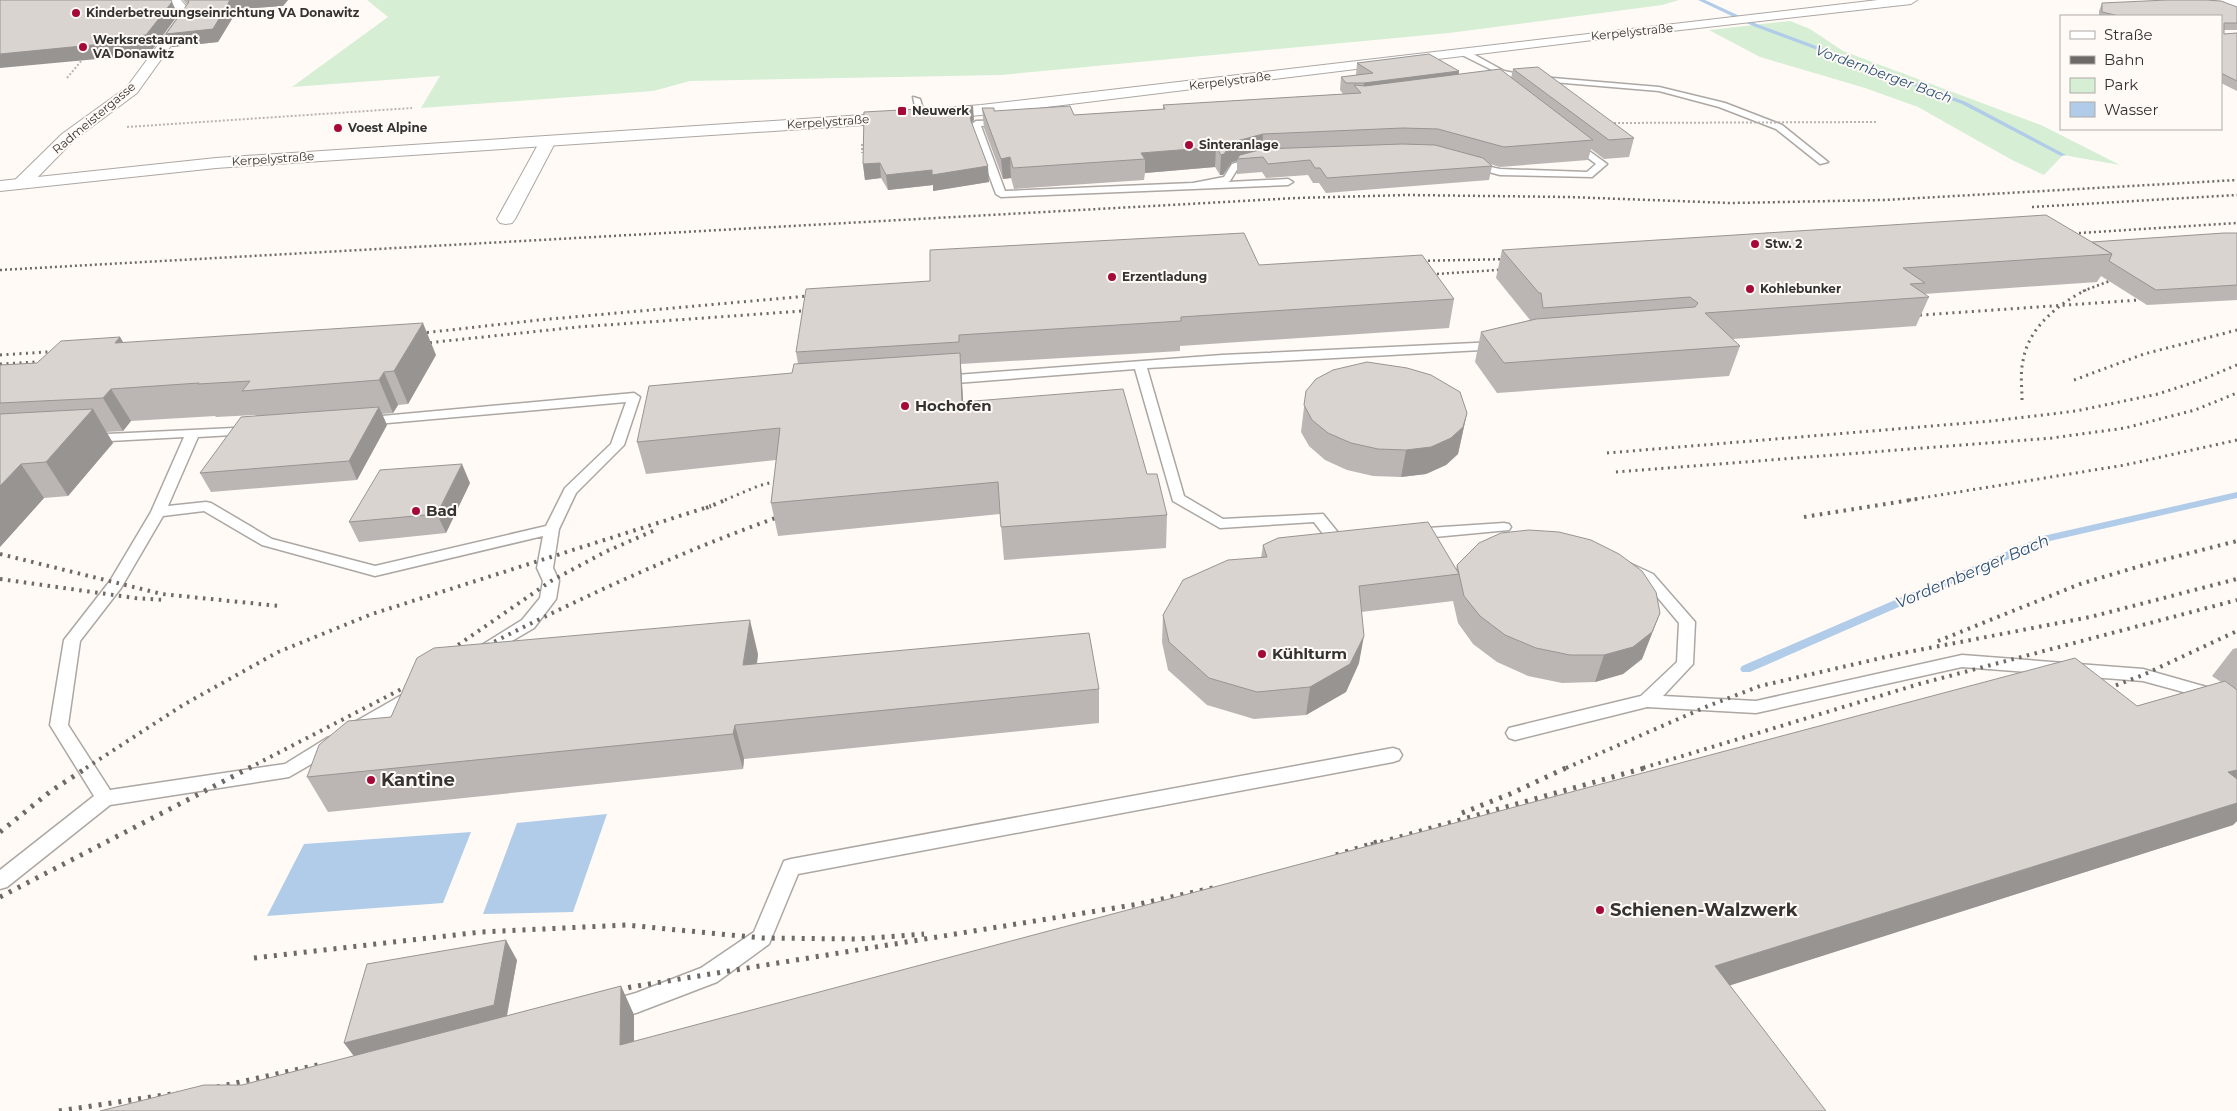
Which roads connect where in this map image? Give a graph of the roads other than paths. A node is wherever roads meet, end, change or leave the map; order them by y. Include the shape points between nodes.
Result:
1 (175, 0) edge
2 (1911, 0) edge
3 (2188, 0) edge
4 (2237, 4) edge
5 (1463, 52) junction
6 (1502, 73) junction
7 (1483, 76) edge
8 (1501, 86) edge
9 (916, 99) dead end
10 (920, 116) junction
11 (1013, 123) edge
12 (1563, 134) edge
13 (548, 140) junction
14 (1262, 158) edge
15 (1823, 162) dead end
16 (1466, 164) edge
17 (1288, 182) dead end
18 (21, 184) junction
19 (1196, 185) junction
20 (0, 186) edge
21 (506, 219) dead end
22 (1508, 345) edge
23 (1140, 366) junction
24 (935, 380) edge
25 (345, 423) edge
26 (268, 429) edge
27 (193, 433) junction
28 (79, 439) edge
29 (158, 512) junction
30 (1504, 527) dead end
31 (552, 529) junction
32 (1396, 535) edge
33 (1366, 537) edge
34 (1609, 558) edge
35 (472, 658) edge
36 (424, 688) edge
37 (1647, 701) junction
38 (2237, 715) edge
39 (1514, 733) dead end
40 (1393, 756) dead end
41 (105, 798) junction
42 (0, 881) edge
43 (588, 1015) edge

1 - 18 main road, Radmeistergasse via 187,15 132,90 68,137
2 - 5 main road, Kerpelystraße
3 - 4 main road
5 - 6 lane
5 - 10 main road, Kerpelystraße
6 - 7 lane
6 - 8 lane
6 - 15 lane via 1660,89 1722,105 1778,128
9 - 10 lane
10 - 13 main road, Kerpelystraße
11 - 19 lane via 976,124 1001,194
12 - 16 lane via 1602,164 1589,175 1500,172
13 - 18 main road, Kerpelystraße via 216,163
13 - 21 main road
14 - 19 lane via 1235,166 1227,179
17 - 19 lane
18 - 20 main road, Kerpelystraße
22 - 23 lane
23 - 24 lane
23 - 33 lane via 1178,498 1220,524 1318,517 1336,540
25 - 31 lane via 639,397 617,445 570,491
26 - 27 lane
27 - 28 lane
27 - 29 lane
29 - 31 lane via 206,506 266,542 375,572
29 - 41 lane via 116,584 72,640 59,725
30 - 32 lane
31 - 35 lane via 545,568 551,581 548,599 528,624
34 - 37 lane via 1648,577 1687,622 1685,664
36 - 41 lane via 289,770
37 - 38 lane via 1756,707 1962,661 2143,675 2204,692
37 - 39 lane
40 - 43 lane via 791,867 762,938 709,975 636,1003
41 - 42 lane

